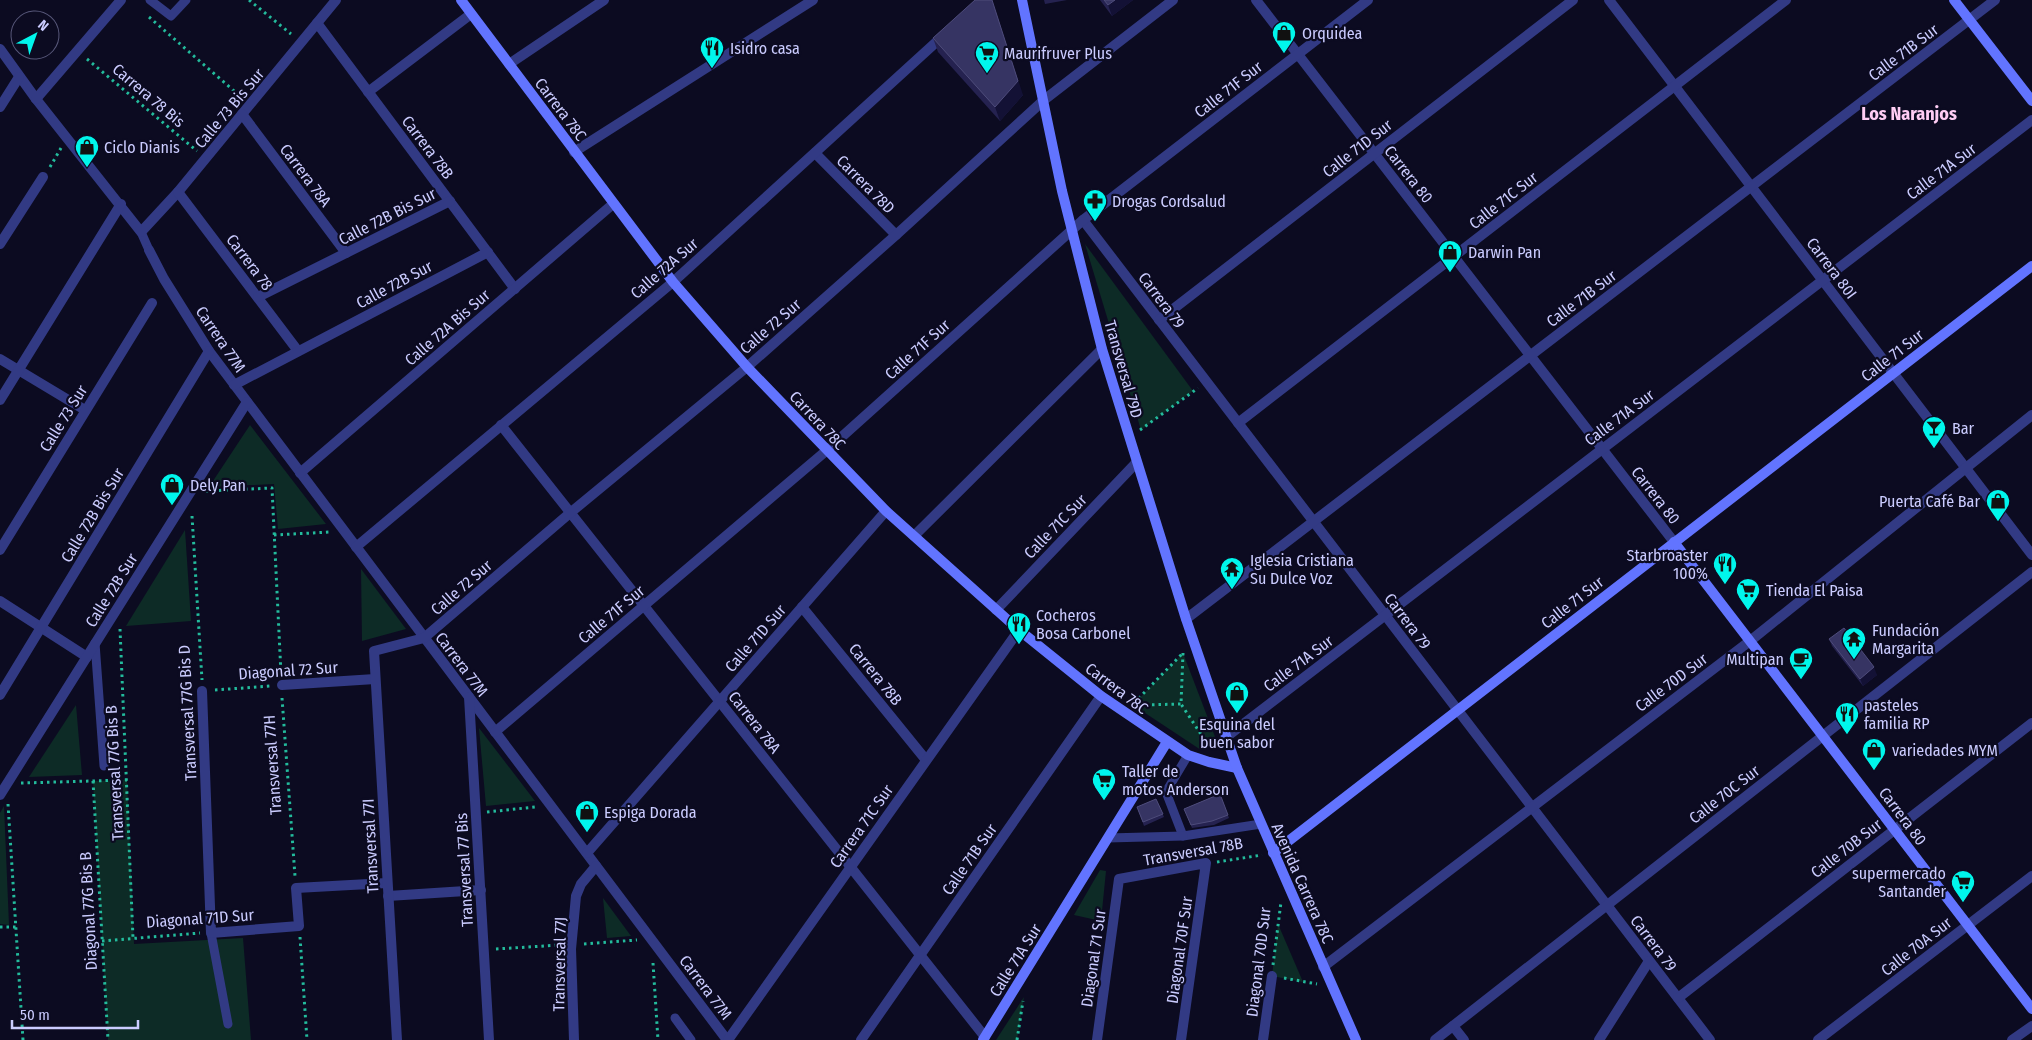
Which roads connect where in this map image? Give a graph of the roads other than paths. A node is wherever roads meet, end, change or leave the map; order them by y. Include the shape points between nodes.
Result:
1 (120, 0) edge
2 (150, 0) edge
3 (186, 0) edge
4 (336, 0) edge
5 (461, 0) edge
6 (604, 0) edge
7 (1022, 0) edge
8 (1173, 0) edge
9 (1256, 0) edge
10 (1368, 0) edge
11 (1573, 0) edge
12 (1609, 0) edge
13 (1786, 0) edge
14 (1954, 0) edge
15 (1995, 0) edge
16 (808, 1) edge
17 (471, 14) junction
18 (1969, 20) junction
19 (317, 23) junction
20 (953, 27) edge
21 (0, 50) edge
22 (1298, 54) junction
23 (509, 64) junction
24 (19, 77) junction
25 (1674, 86) junction
26 (368, 92) junction
27 (36, 98) junction
28 (1044, 100) junction
29 (2032, 102) edge
30 (0, 107) edge
31 (242, 114) junction
32 (2032, 120) edge
33 (574, 152) junction
34 (815, 153) junction
35 (1374, 154) junction
36 (43, 177) road end
37 (1751, 187) junction
38 (178, 192) junction
39 (450, 201) junction
40 (120, 204) junction
41 (613, 204) junction
42 (1083, 220) junction
43 (1072, 230) junction
44 (141, 232) junction
45 (896, 235) junction
46 (0, 244) edge
47 (149, 250) joint
48 (488, 252) junction
49 (346, 253) junction
50 (1454, 257) junction
51 (2032, 266) edge
52 (1822, 280) junction
53 (673, 282) junction
54 (515, 289) junction
55 (258, 297) junction
56 (152, 303) dead end
57 (1159, 320) junction
58 (1102, 349) junction
59 (298, 351) junction
60 (210, 352) junction
61 (1530, 356) junction
62 (0, 359) edge
63 (747, 367) junction
64 (19, 370) junction
65 (1893, 373) junction
66 (234, 385) junction
67 (0, 400) edge
68 (247, 402) junction
69 (85, 410) junction
70 (2032, 415) edge
71 (1238, 424) junction
72 (501, 425) junction
73 (1602, 449) junction
74 (826, 451) junction
75 (1136, 463) junction
76 (1966, 468) junction
77 (300, 473) junction
78 (886, 511) junction
79 (570, 512) junction
80 (1313, 522) junction
81 (914, 536) junction
82 (1674, 542) junction
83 (356, 547) junction
84 (0, 550) edge
85 (2032, 555) edge
86 (2032, 572) edge
87 (0, 601) edge
88 (644, 606) junction
89 (802, 607) junction
90 (996, 610) junction
91 (1385, 615) junction
92 (1186, 619) junction
93 (41, 627) junction
94 (1019, 630) junction
95 (424, 638) junction
96 (1750, 641) junction
97 (95, 644) junction
98 (374, 651) joint
99 (87, 656) junction
100 (375, 679) junction
101 (282, 686) road end
102 (202, 691) road end
103 (0, 695) edge
104 (1101, 696) junction
105 (469, 698) junction
106 (719, 701) junction
107 (1457, 710) junction
108 (2032, 723) edge
109 (495, 732) junction
110 (1823, 736) junction
111 (1225, 738) junction
112 (1167, 742) junction
113 (1188, 755) junction
114 (926, 760) junction
115 (104, 766) dead end
116 (1237, 768) junction
117 (0, 795) edge
118 (1532, 807) junction
119 (1261, 824) junction
120 (1894, 829) junction
121 (1183, 836) junction
122 (1108, 838) junction
123 (587, 853) junction
124 (1273, 853) junction
125 (1206, 864) joint
126 (596, 866) junction
127 (850, 867) junction
128 (2032, 876) edge
129 (1119, 879) joint
130 (387, 882) junction
131 (480, 890) junction
132 (388, 896) junction
133 (1607, 905) junction
134 (1968, 925) junction
135 (211, 933) junction
136 (920, 956) junction
137 (1649, 961) junction
138 (1324, 967) junction
139 (1272, 976) road end
140 (1678, 998) junction
141 (2032, 1009) edge
142 (675, 1018) dead end
143 (228, 1024) dead end
144 (1453, 1026) junction
145 (2032, 1026) edge
146 (984, 1038) edge
147 (397, 1040) edge
148 (489, 1040) edge
149 (574, 1040) edge
150 (691, 1040) edge
151 (728, 1040) edge
152 (861, 1040) edge
153 (1097, 1040) edge
154 (1181, 1040) edge
155 (1263, 1040) edge
156 (1356, 1040) edge
157 (1435, 1040) edge
158 (1464, 1040) edge
159 (1599, 1040) edge
160 (1710, 1040) edge
161 (1818, 1040) edge
162 (2012, 1040) edge

1 - 27 street
2 - 3 lane via 171,16
4 - 19 street, Calle 73 Bis Sur
5 - 17 street, Carrera 78C
6 - 23 street
7 - 28 street, Transversal 79D
8 - 28 street, Calle 72 Sur
9 - 22 street, Carrera 80
10 - 22 street, Calle 71F Sur
11 - 35 street, Calle 71D Sur
12 - 25 street, Carrera 80I
13 - 25 street, Calle 71C Sur
14 - 18 street
15 - 18 street, Calle 71B Sur
16 - 33 street
17 - 23 street, Carrera 78C
17 - 26 street
18 - 29 street
18 - 37 street, Calle 71B Sur
19 - 26 street, Carrera 78B
19 - 31 street, Calle 73 Bis Sur
20 - 34 street, Calle 72A Sur
21 - 24 street
22 - 35 street, Carrera 80
22 - 42 street, Calle 71F Sur
23 - 33 street, Carrera 78C
24 - 27 street
24 - 30 street
25 - 37 street, Carrera 80I
25 - 50 street, Calle 71C Sur
26 - 39 street, Carrera 78B
27 - 40 street
28 - 43 street, Transversal 79D
28 - 45 street, Calle 72 Sur
31 - 38 street, Calle 73 Bis Sur
31 - 49 street, Carrera 78A
32 - 52 street, Calle 71A Sur
33 - 41 street, Carrera 78C
34 - 45 street, Carrera 78D
34 - 53 street, Calle 72A Sur
35 - 50 street, Carrera 80
35 - 57 street, Calle 71D Sur
36 - 46 street
37 - 52 street, Carrera 80I
37 - 61 street, Calle 71B Sur
38 - 44 street, Calle 73 Bis Sur
38 - 55 street, Carrera 78
39 - 48 street, Carrera 78B
39 - 49 street, Calle 72B Bis Sur
40 - 44 street
40 - 64 street
41 - 53 street, Carrera 78C
41 - 54 street, Calle 72A Bis Sur
42 - 43 street, Calle 71F Sur
42 - 57 street, Carrera 79
43 - 58 street, Transversal 79D
43 - 74 street, Calle 71F Sur
44 - 47 lane
45 - 63 street, Calle 72 Sur
47 - 60 street, Carrera 77M
48 - 54 street, Carrera 78B
48 - 59 street, Calle 72B Sur
49 - 55 street, Calle 72B Bis Sur
50 - 61 street, Carrera 80
50 - 71 street, Calle 71C Sur
51 - 65 street, Calle 71 Sur
52 - 65 street, Carrera 80I
52 - 73 street, Calle 71A Sur
53 - 63 street, Carrera 78C
53 - 72 street, Calle 72A Sur
54 - 77 street, Calle 72A Bis Sur
55 - 59 street, Carrera 78
56 - 69 street, Calle 73 Sur
57 - 71 street, Carrera 79
58 - 75 street, Transversal 79D
58 - 81 street
59 - 66 street, Calle 72B Sur
60 - 66 street, Carrera 77M
60 - 93 street, Calle 72B Bis Sur
61 - 73 street, Carrera 80
61 - 80 street, Calle 71B Sur
62 - 64 street
63 - 74 street, Carrera 78C
63 - 79 street, Calle 72 Sur
64 - 67 street
64 - 69 street
65 - 76 street, Carrera 80I
65 - 82 street, Calle 71 Sur
66 - 68 street, Carrera 77M
68 - 77 street, Carrera 77M
68 - 97 street, Calle 72B Sur
69 - 84 street, Calle 73 Sur
70 - 76 street, Calle 70D Sur
71 - 80 street, Carrera 79
72 - 79 street, Carrera 78A
72 - 83 street, Calle 72A Sur
73 - 82 street, Carrera 80
73 - 91 street, Calle 71A Sur
74 - 78 street, Carrera 78C
74 - 88 street, Calle 71F Sur
75 - 90 street, Calle 71C Sur
75 - 92 street, Transversal 79D
76 - 85 street, Carrera 80I
76 - 96 street, Calle 70D Sur
77 - 83 street, Carrera 77M
78 - 81 street, Carrera 78C
78 - 89 street, Calle 71D Sur
79 - 88 street, Carrera 78A
79 - 95 street, Calle 72 Sur
80 - 91 street, Carrera 79
80 - 92 street, Calle 71B Sur
81 - 90 street, Carrera 78C
82 - 96 street, Carrera 80
82 - 107 street, Calle 71 Sur
83 - 95 street, Carrera 77M
86 - 110 street, Calle 70C Sur
87 - 93 street
88 - 106 street, Carrera 78A
88 - 109 street, Calle 71F Sur
89 - 106 street, Calle 71D Sur
89 - 114 street, Carrera 78B
90 - 94 street, Carrera 78C
91 - 107 street, Carrera 79
91 - 111 street, Calle 71A Sur
92 - 111 street, Transversal 79D
93 - 99 street
93 - 103 street, Calle 72B Bis Sur
94 - 104 street, Carrera 78C
94 - 114 street, Carrera 71C Sur
95 - 98 street, Calle 72 Sur
95 - 105 street, Carrera 77M
96 - 110 street, Carrera 80
96 - 118 street, Calle 70D Sur
97 - 99 street, Calle 72B Sur
97 - 115 lane
98 - 100 street, Transversal 77I
99 - 117 street, Calle 72B Sur
100 - 101 street, Diagonal 72 Sur
100 - 130 street, Transversal 77I
102 - 135 street, Transversal 77G Bis D
104 - 112 street, Carrera 78C
104 - 136 street, Calle 71B Sur
105 - 109 street, Carrera 77M
105 - 131 street, Transversal 77 Bis
106 - 123 street, Calle 71D Sur
106 - 127 street, Carrera 78A
107 - 118 street, Carrera 79
107 - 124 street, Calle 71 Sur
108 - 120 street, Calle 70B Sur
109 - 123 street, Carrera 77M
110 - 120 street, Carrera 80
110 - 133 street, Calle 70C Sur
111 - 116 street, Avenida Carrera 78C
112 - 113 street, Carrera 78C
112 - 122 street, Calle 71A Sur
113 - 116 street, Carrera 78C
113 - 121 lane via 1166,792
114 - 127 street, Carrera 71C Sur
116 - 119 street, Avenida Carrera 78C
118 - 133 street, Carrera 79
118 - 138 street, Calle 70D Sur
119 - 121 lane
119 - 124 street, Avenida Carrera 78C
120 - 134 street, Carrera 80
120 - 140 street, Calle 70B Sur
121 - 122 lane
122 - 146 street, Calle 71A Sur
123 - 126 street, Carrera 77M
124 - 138 street, Avenida Carrera 78C
125 - 129 street, Transversal 78B
125 - 154 street, Diagonal 70F Sur
126 - 149 street, Transversal 77J via 576,896 571,949
126 - 151 street, Carrera 77M
127 - 136 street, Carrera 78A
127 - 151 street, Carrera 71C Sur
128 - 134 street, Calle 70A Sur
129 - 153 street, Diagonal 71 Sur
130 - 132 street, Transversal 77I
130 - 135 street, Diagonal 71D Sur via 296,888 299,926
131 - 132 street
131 - 148 street, Transversal 77 Bis
132 - 147 street, Transversal 77I
133 - 137 street, Carrera 79
133 - 144 street, Calle 70C Sur
134 - 141 street, Carrera 80
134 - 161 street, Calle 70A Sur
135 - 143 lane
136 - 146 street, Carrera 78A
136 - 152 street, Calle 71B Sur
137 - 140 street, Carrera 79
137 - 159 street
138 - 156 street, Avenida Carrera 78C
139 - 155 street, Diagonal 70D Sur
140 - 160 street, Carrera 79
142 - 150 lane
144 - 157 street, Calle 70C Sur
144 - 158 street
145 - 162 street

